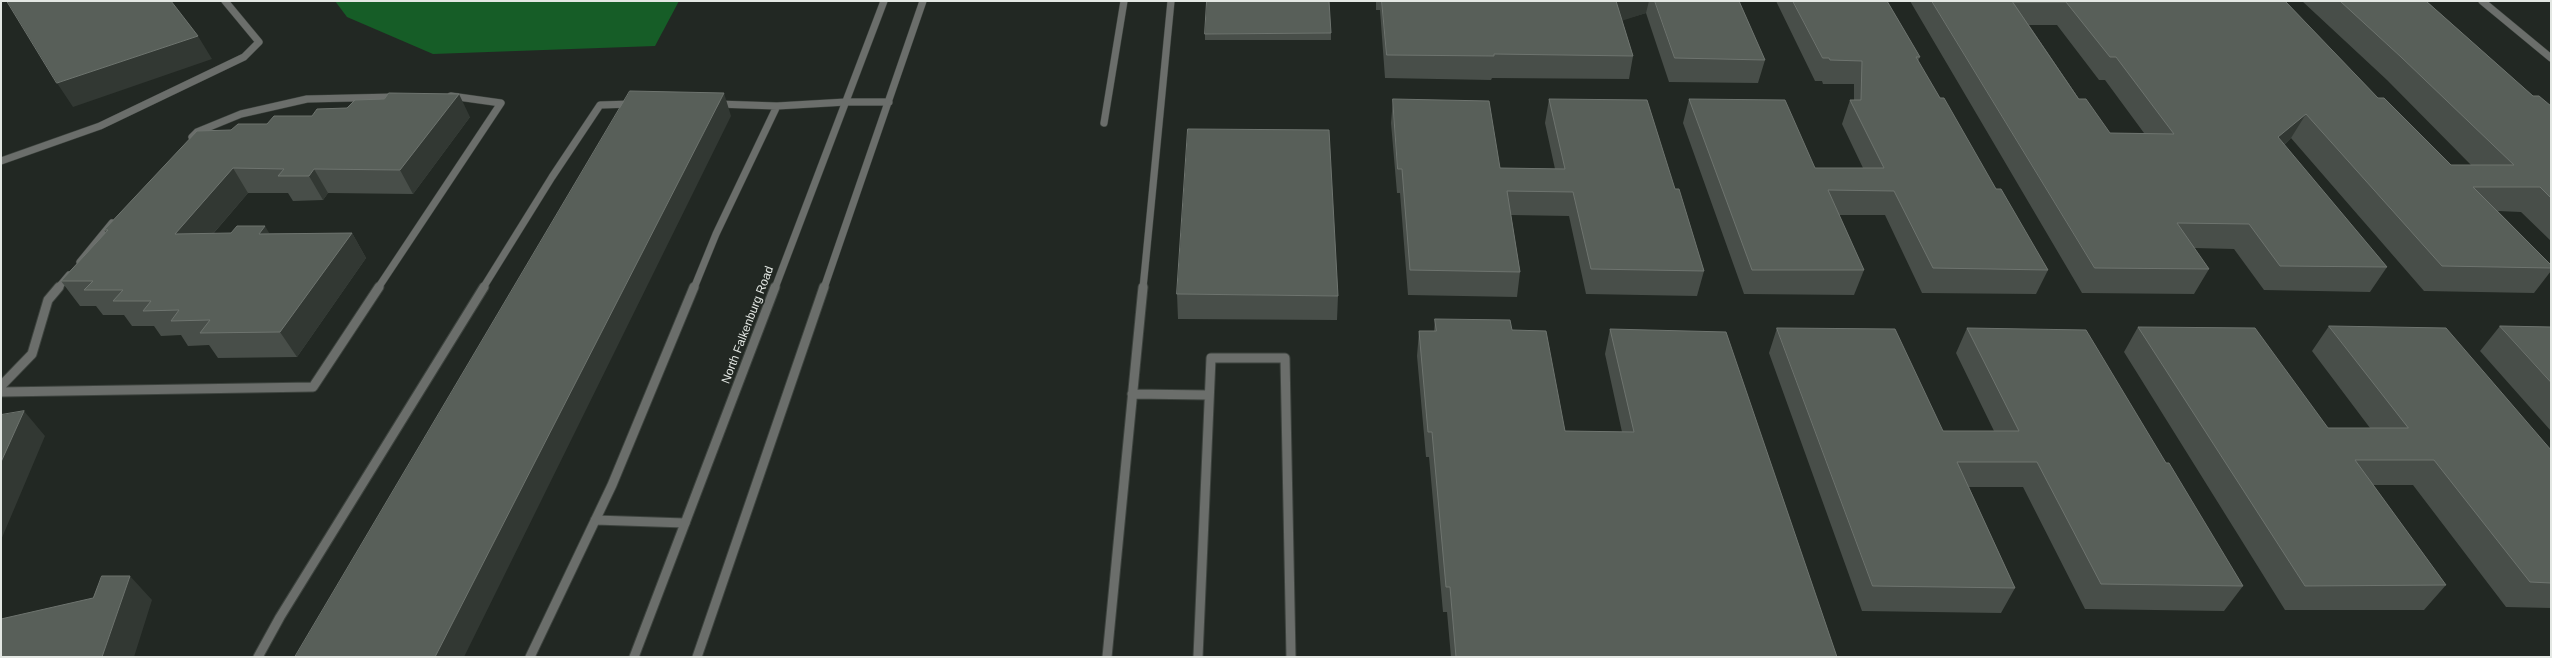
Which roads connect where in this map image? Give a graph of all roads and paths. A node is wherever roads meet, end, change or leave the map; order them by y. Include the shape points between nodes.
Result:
1 (225, 1) edge
2 (884, 1) edge
3 (923, 1) edge
4 (1124, 1) edge
5 (1171, 1) edge
6 (2482, 1) edge
7 (2551, 58) edge
8 (443, 96) edge
9 (403, 97) edge
10 (846, 102) junction
11 (888, 102) junction
12 (706, 103) edge
13 (638, 104) edge
14 (777, 106) junction
15 (1104, 122) dead end
16 (186, 144) edge
17 (2, 158) edge
18 (119, 216) edge
19 (1, 386) edge
20 (1, 392) edge
21 (1132, 394) junction
22 (1209, 395) junction
23 (595, 520) junction
24 (686, 523) junction
25 (258, 657) edge
26 (530, 657) edge
27 (634, 657) edge
28 (697, 657) edge
29 (1107, 657) edge
30 (1198, 657) edge
31 (1291, 657) edge

1 - 17 street via 259,42 244,57 100,126
2 - 10 street, North Falkenburg Road
3 - 11 street
4 - 15 street
5 - 21 street
6 - 7 street
8 - 20 street via 501,103 313,387
9 - 16 street via 307,100 241,114 197,132
10 - 11 street
10 - 14 street
10 - 24 street, North Falkenburg Road
11 - 28 street
12 - 14 street
13 - 25 street via 600,105 548,184 288,603
14 - 23 street via 716,234
18 - 19 street via 48,300 32,354
21 - 22 street
21 - 29 street
22 - 30 street
22 - 31 street via 1211,358 1285,358
23 - 24 street
23 - 26 street
24 - 27 street, North Falkenburg Road

